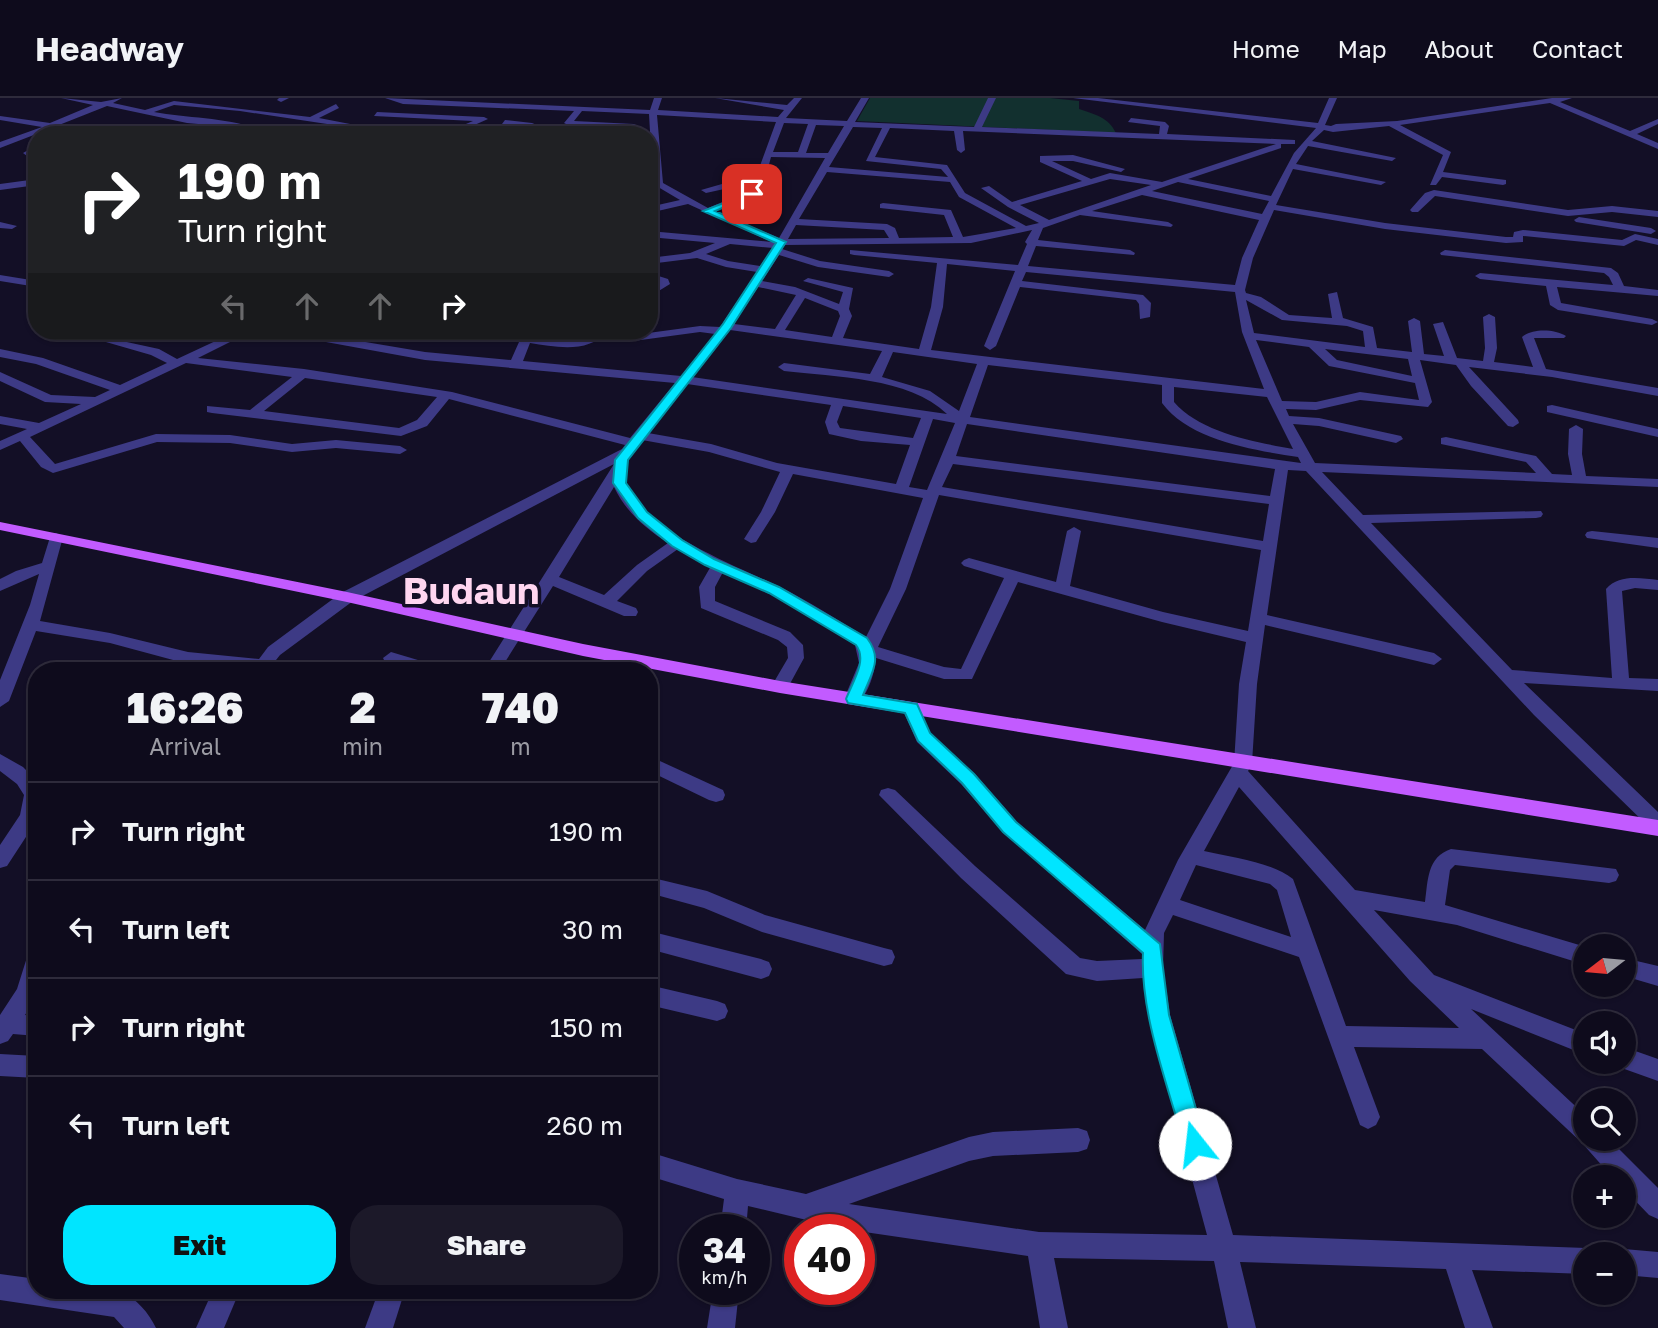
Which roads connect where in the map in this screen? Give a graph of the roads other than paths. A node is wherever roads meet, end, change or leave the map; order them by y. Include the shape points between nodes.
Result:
1 (65, 98) edge
2 (118, 98) edge
3 (218, 98) edge
4 (719, 98) edge
5 (799, 98) edge
6 (865, 98) edge
7 (992, 98) edge
8 (1077, 98) edge
9 (1333, 98) edge
10 (1521, 98) edge
11 (1568, 98) edge
12 (392, 99) edge
13 (658, 99) edge
14 (669, 101) dead end
15 (1131, 101) edge
16 (1543, 101) edge
17 (526, 102) edge
18 (616, 102) dead end
19 (106, 104) junction
20 (698, 104) dead end
21 (336, 106) dead end
22 (580, 108) junction
23 (789, 108) junction
24 (234, 109) junction
25 (598, 109) junction
26 (649, 111) junction
27 (145, 112) junction
28 (377, 114) junction
29 (692, 114) junction
30 (281, 116) junction
31 (0, 118) edge
32 (484, 119) junction
33 (310, 120) junction
34 (780, 120) junction
35 (1131, 120) dead end
36 (1658, 121) edge
37 (813, 122) junction
38 (1390, 123) junction
39 (849, 124) junction
40 (51, 126) joint
41 (228, 126) edge
42 (252, 126) edge
43 (341, 126) edge
44 (368, 126) edge
45 (466, 126) edge
46 (501, 126) edge
47 (501, 126) edge
48 (532, 126) edge
49 (618, 126) edge
50 (635, 126) edge
51 (650, 126) edge
52 (887, 126) junction
53 (1646, 127) junction
54 (958, 128) junction
55 (977, 129) junction
56 (1658, 130) edge
57 (1317, 131) junction
58 (1631, 134) junction
59 (28, 135) edge
60 (1162, 136) junction
61 (0, 145) edge
62 (1041, 146) dead end
63 (1658, 146) edge
64 (961, 150) dead end
65 (767, 154) junction
66 (801, 155) junction
67 (830, 156) junction
68 (1043, 158) junction
69 (1392, 158) dead end
70 (823, 169) junction
71 (1121, 169) dead end
72 (1290, 170) junction
73 (1437, 175) junction
74 (1175, 179) junction
75 (954, 180) junction
76 (751, 181) junction
77 (28, 182) edge
78 (1091, 182) junction
79 (1381, 182) dead end
80 (1503, 182) dead end
81 (658, 183) edge
82 (1159, 184) junction
83 (1361, 186) dead end
84 (986, 188) dead end
85 (0, 189) edge
86 (705, 190) dead end
87 (1139, 191) junction
88 (891, 192) dead end
89 (1431, 193) junction
90 (688, 200) junction
91 (1011, 205) junction
92 (658, 206) edge
93 (883, 206) junction
94 (1270, 208) junction
95 (1415, 209) dead end
96 (708, 211) junction
97 (1079, 212) junction
98 (1658, 214) edge
99 (1575, 219) dead end
100 (793, 222) junction
101 (1043, 224) junction
102 (0, 225) edge
103 (1168, 225) dead end
104 (12, 226) dead end
105 (872, 226) junction
106 (1025, 229) junction
107 (1658, 233) edge
108 (658, 235) edge
109 (958, 240) junction
110 (728, 241) junction
111 (895, 242) junction
112 (1030, 242) junction
113 (1658, 242) edge
114 (779, 246) junction
115 (1130, 253) dead end
116 (1445, 253) dead end
117 (697, 254) junction
118 (658, 260) edge
119 (942, 261) junction
120 (1020, 268) junction
121 (763, 270) junction
122 (889, 274) dead end
123 (1480, 276) dead end
124 (0, 278) edge
125 (658, 279) edge
126 (808, 281) dead end
127 (28, 283) edge
128 (755, 283) junction
129 (1014, 283) junction
130 (1551, 284) junction
131 (658, 288) edge
132 (1620, 290) junction
133 (1637, 291) junction
134 (1241, 292) junction
135 (802, 293) junction
136 (1658, 293) edge
137 (1333, 294) dead end
138 (843, 309) junction
139 (1144, 317) dead end
140 (1489, 317) dead end
141 (1414, 321) dead end
142 (1652, 322) junction
143 (1346, 323) junction
144 (1439, 324) dead end
145 (725, 328) junction
146 (778, 333) junction
147 (658, 334) edge
148 (1658, 334) edge
149 (1249, 336) junction
150 (1560, 336) dead end
151 (110, 340) edge
152 (227, 340) edge
153 (331, 340) edge
154 (525, 340) edge
155 (538, 340) edge
156 (592, 340) edge
157 (336, 341) joint
158 (836, 341) junction
159 (1313, 344) junction
160 (990, 346) dead end
161 (889, 348) junction
162 (1371, 351) junction
163 (0, 352) edge
164 (924, 353) junction
165 (1416, 357) junction
166 (984, 361) junction
167 (1456, 361) junction
168 (182, 362) junction
169 (515, 365) junction
170 (1488, 365) junction
171 (783, 367) dead end
172 (1541, 372) junction
173 (304, 373) junction
174 (0, 376) edge
175 (685, 380) junction
176 (874, 380) junction
177 (1421, 381) junction
178 (1168, 382) junction
179 (122, 390) junction
180 (1658, 392) edge
181 (446, 395) junction
182 (102, 399) junction
183 (1275, 399) junction
184 (838, 402) junction
185 (212, 409) dead end
186 (1552, 410) dead end
187 (253, 414) junction
188 (928, 415) junction
189 (961, 419) junction
190 (1283, 419) junction
191 (0, 420) edge
192 (1513, 422) dead end
193 (38, 428) junction
194 (1576, 429) dead end
195 (1658, 433) edge
196 (22, 435) junction
197 (1396, 439) dead end
198 (1446, 441) dead end
199 (919, 442) junction
200 (633, 444) junction
201 (0, 446) edge
202 (400, 450) dead end
203 (1302, 454) junction
204 (948, 458) junction
205 (1282, 466) junction
206 (1311, 468) junction
207 (619, 469) junction
208 (788, 470) junction
209 (1548, 478) junction
210 (1580, 480) junction
211 (1657, 480) edge
212 (901, 489) junction
213 (933, 492) junction
214 (1277, 501) junction
215 (1536, 514) dead end
216 (1359, 519) junction
217 (0, 526) edge
218 (1074, 531) dead end
219 (1592, 535) dead end
220 (56, 537) junction
221 (751, 539) dead end
222 (677, 543) junction
223 (1658, 543) edge
224 (1269, 547) junction
225 (969, 564) dead end
226 (48, 566) junction
227 (719, 566) junction
228 (1013, 575) junction
229 (550, 579) junction
230 (1658, 585) edge
231 (0, 586) edge
232 (1062, 588) junction
233 (347, 597) junction
234 (605, 603) junction
235 (630, 612) dead end
236 (1258, 618) junction
237 (30, 625) junction
238 (514, 633) junction
239 (1255, 638) junction
240 (868, 650) junction
241 (391, 658) dead end
242 (1434, 659) dead end
243 (188, 662) edge
244 (266, 662) edge
245 (405, 662) edge
246 (497, 662) edge
247 (647, 662) edge
248 (658, 664) edge
249 (1509, 676) junction
250 (1621, 684) junction
251 (1658, 685) edge
252 (780, 687) junction
253 (1, 693) edge
254 (853, 699) junction
255 (911, 708) junction
256 (0, 761) edge
257 (658, 767) edge
258 (1240, 768) junction
259 (28, 783) edge
260 (716, 795) dead end
261 (888, 795) dead end
262 (28, 819) edge
263 (1658, 826) edge
264 (1191, 856) junction
265 (0, 860) edge
266 (1609, 875) dead end
267 (658, 886) edge
268 (1352, 898) junction
269 (1167, 904) junction
270 (1434, 911) junction
271 (658, 942) edge
272 (1307, 951) junction
273 (1573, 952) edge
274 (884, 957) dead end
275 (1152, 959) junction
276 (761, 969) dead end
277 (1636, 970) edge
278 (1658, 976) edge
279 (1426, 981) junction
280 (28, 989) edge
281 (658, 997) edge
282 (717, 1011) dead end
283 (28, 1027) edge
284 (4, 1028) edge
285 (1338, 1036) junction
286 (1487, 1039) junction
287 (1573, 1040) edge
288 (1636, 1062) edge
289 (0, 1065) edge
290 (28, 1066) edge
291 (1658, 1070) edge
292 (1368, 1117) dead end
293 (1573, 1121) edge
294 (1078, 1140) dead end
295 (1604, 1151) edge
296 (658, 1167) edge
297 (737, 1191) junction
298 (1658, 1206) edge
299 (806, 1207) junction
300 (735, 1214) edge
301 (1039, 1245) junction
302 (1224, 1248) junction
303 (1454, 1257) junction
304 (1573, 1261) edge
305 (1636, 1263) edge
306 (1658, 1265) edge
307 (0, 1287) edge
308 (28, 1290) edge
309 (90, 1299) edge
310 (223, 1299) edge
311 (389, 1299) edge
312 (724, 1305) edge
313 (142, 1328) edge
314 (210, 1328) edge
315 (379, 1328) edge
316 (721, 1328) edge
317 (1054, 1328) edge
318 (1242, 1328) edge
319 (1479, 1328) edge

1 - 19 street
2 - 19 street
3 - 24 street via 248,102
4 - 23 street
5 - 23 street
6 - 39 street
7 - 55 street
8 - 15 street
9 - 57 street
10 - 16 street
11 - 16 street
12 - 17 street
12 - 28 street
13 - 14 street
13 - 26 street
15 - 57 street
16 - 38 street
16 - 57 street
16 - 58 street
17 - 22 street
17 - 32 street
17 - 46 street
18 - 25 street
19 - 27 street
19 - 40 street
20 - 29 street
21 - 33 street
22 - 25 street
22 - 49 street via 568,123
23 - 34 street
24 - 27 street via 170,103
24 - 30 street
25 - 26 street
26 - 29 street
26 - 50 street
26 - 51 street
27 - 41 street
28 - 32 street
28 - 44 street
29 - 34 street
30 - 33 street
30 - 42 street
31 - 40 street
32 - 45 street
33 - 43 street
34 - 37 street
34 - 65 street
35 - 60 street via 1162,124
36 - 53 street
37 - 39 street
37 - 66 street
38 - 57 street
38 - 73 street via 1448,153
39 - 52 street
39 - 67 street
47 - 48 street
52 - 54 street
52 - 75 street via 869,159 939,165 948,169
53 - 56 street
53 - 58 street
54 - 55 street
54 - 64 street
55 - 60 street
57 - 60 street
57 - 69 street
57 - 72 street
57 - 74 street
58 - 63 street
59 - 61 street
62 - 68 street
65 - 66 street
65 - 76 street via 761,176
66 - 67 street
67 - 70 street
68 - 71 street via 1073,158
68 - 78 street
70 - 75 street
70 - 100 street
72 - 79 street
72 - 83 street
72 - 94 street
73 - 80 street
73 - 89 street
74 - 82 street
74 - 94 street
75 - 106 street via 961,195
76 - 86 street
76 - 96 street via 752,194
77 - 85 street
78 - 82 street via 1119,176
78 - 91 street
81 - 90 street
82 - 87 street
84 - 91 street
87 - 94 street
87 - 97 street
88 - 93 street
89 - 95 street
89 - 98 street via 1568,213 1612,209
90 - 92 street
90 - 96 street
90 - 110 street via 690,208 735,234
91 - 101 street
93 - 105 street
93 - 109 street via 948,212
94 - 113 street via 1506,240 1519,240 1518,234 1523,233
94 - 134 street via 1253,245
96 - 114 street
97 - 101 street
97 - 103 street
99 - 107 street
100 - 105 street
100 - 114 street
101 - 106 street
101 - 112 street
102 - 104 street
105 - 111 street via 890,228
106 - 109 street
108 - 110 street
109 - 111 street
110 - 114 street
110 - 117 street
111 - 114 street
112 - 115 street
112 - 120 street
114 - 119 street
114 - 121 street
114 - 122 street via 818,264
116 - 132 street via 1607,270 1617,278
117 - 118 street
117 - 121 street
119 - 120 street
119 - 164 street via 937,307
120 - 129 street
120 - 134 street
121 - 128 street
123 - 130 street
124 - 127 street
125 - 131 street via 665,284
126 - 138 street via 849,290
128 - 135 street
128 - 145 street
129 - 139 street via 1139,297 1145,303
129 - 160 street
130 - 132 street
130 - 142 street via 1556,305 1562,308
132 - 133 street
133 - 136 street
133 - 142 street
134 - 143 street via 1286,318
134 - 149 street
135 - 138 street
135 - 146 street
137 - 143 street via 1338,320
138 - 158 street via 846,316
140 - 170 street
141 - 165 street
142 - 148 street
143 - 162 street via 1369,329
144 - 167 street
145 - 146 street
145 - 147 street
145 - 175 street
146 - 158 street
149 - 159 street
149 - 183 street
150 - 172 street via 1529,335
151 - 168 street
152 - 168 street
153 - 157 street
154 - 169 street
155 - 156 street
157 - 169 street
158 - 161 street
159 - 162 street
159 - 177 street via 1333,363
161 - 164 street
161 - 176 street
162 - 165 street
163 - 179 street
164 - 166 street
165 - 167 street
165 - 177 street
166 - 178 street
166 - 189 street
167 - 170 street
167 - 192 street
168 - 173 street
168 - 179 street
169 - 175 street
170 - 172 street
171 - 176 street
172 - 180 street
173 - 181 street
173 - 187 street
174 - 182 street via 49,399
175 - 184 street
175 - 200 street
176 - 189 street via 918,389
177 - 183 street via 1426,402 1420,405 1360,396 1316,406
178 - 183 street
178 - 203 street via 1168,403 1182,419 1258,447
179 - 182 street
181 - 187 street via 422,423 401,432
181 - 200 street
182 - 193 street
183 - 190 street
184 - 188 street
184 - 199 street via 831,422 834,431
185 - 187 street
186 - 195 street
188 - 189 street
188 - 199 street
189 - 204 street
189 - 205 street
190 - 197 street
190 - 203 street
191 - 193 street
193 - 196 street
194 - 210 street
196 - 201 street
196 - 202 street via 53,469 156,438
198 - 209 street via 1531,459
199 - 212 street
200 - 207 street
200 - 208 street via 711,448
200 - 233 street
203 - 206 street
204 - 213 street
204 - 214 street
205 - 206 street
205 - 214 street
206 - 209 street
206 - 216 street
207 - 222 street via 619,483 632,503
207 - 229 street
208 - 212 street
208 - 221 street
209 - 210 street
210 - 211 street
212 - 213 street
213 - 224 street
213 - 240 street via 898,589
214 - 224 street
215 - 216 street
216 - 249 street
217 - 220 main road
218 - 232 street
219 - 223 street
220 - 226 street
220 - 233 main road
222 - 227 street
222 - 234 street
224 - 236 street
225 - 228 street
226 - 231 street
226 - 237 street
227 - 240 street via 774,590 861,641
227 - 252 street via 707,587 707,604 784,636 795,645 796,658
228 - 232 street
228 - 240 street via 966,675 944,673
229 - 234 street
229 - 238 street
230 - 250 street via 1629,583 1614,589
232 - 239 street
233 - 238 main road
233 - 244 street
234 - 235 street
236 - 239 street
236 - 242 street
237 - 243 street via 110,638
237 - 253 street
238 - 246 street
238 - 247 main road
239 - 258 street
240 - 254 street via 867,668
241 - 245 street
248 - 252 main road
249 - 250 street
249 - 263 street
250 - 251 street
252 - 254 main road
254 - 255 main road
255 - 258 main road
255 - 275 street via 923,737 1010,827
256 - 259 street
257 - 260 street
258 - 263 main road
258 - 264 street
258 - 268 street
261 - 275 street via 1074,967 1097,971
262 - 265 street
264 - 269 street
264 - 272 street via 1260,872 1286,885
266 - 270 street via 1451,857 1440,867
267 - 274 street via 762,923
268 - 270 street
268 - 279 street
269 - 272 street
269 - 275 street via 1154,933
270 - 273 street
271 - 276 street
272 - 285 street
275 - 302 street via 1159,1015
277 - 278 street
279 - 286 street
279 - 287 street
280 - 284 street
281 - 282 street
283 - 284 street
285 - 286 street
285 - 292 street
286 - 293 street
288 - 291 street
289 - 290 street
294 - 299 street via 969,1149
295 - 298 street
296 - 297 street
297 - 299 street
297 - 300 street
299 - 301 street
301 - 302 street
301 - 317 street
302 - 303 street
302 - 318 street
303 - 304 street
303 - 319 street
305 - 306 street
307 - 308 street
309 - 313 street via 121,1305
310 - 314 street
311 - 315 street
312 - 316 street

